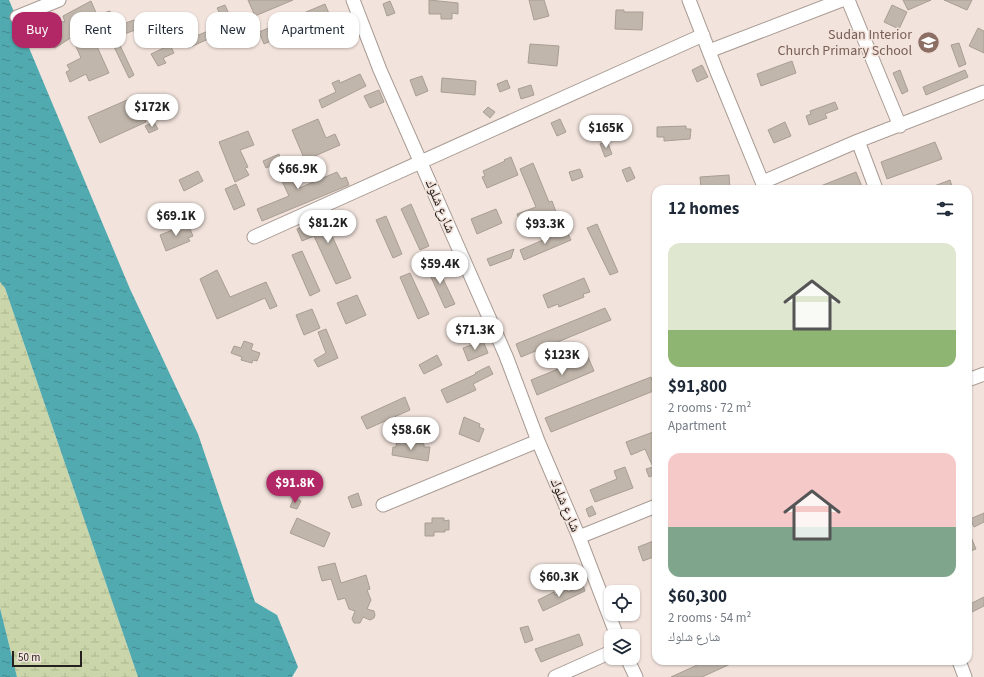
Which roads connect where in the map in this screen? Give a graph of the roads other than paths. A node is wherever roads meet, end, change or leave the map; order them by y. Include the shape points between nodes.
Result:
1 (59, 0) edge
2 (353, 0) edge
3 (689, 0) edge
4 (842, 0) edge
5 (848, 0) edge
6 (29, 12) edge
7 (703, 35) junction
8 (709, 51) junction
9 (984, 92) edge
10 (900, 126) junction
11 (858, 141) junction
12 (422, 161) junction
13 (764, 185) edge
14 (766, 185) edge
15 (874, 185) edge
16 (254, 237) dead end
17 (984, 374) edge
18 (972, 378) edge
19 (538, 441) junction
20 (383, 505) dead end
21 (652, 508) edge
22 (580, 537) junction
23 (614, 629) edge
24 (604, 655) edge
25 (630, 665) edge
26 (960, 665) edge
27 (555, 677) edge
28 (636, 677) edge
29 (965, 677) edge

1 - 6 street
2 - 12 street, شارع شلوك via 380,70
3 - 7 street
4 - 8 street
5 - 10 street
7 - 8 street
7 - 12 street
8 - 13 street
9 - 10 street
10 - 11 street
11 - 14 street
11 - 15 street
12 - 16 street
12 - 19 street, شارع شلوك via 506,356
17 - 18 street
19 - 20 street
19 - 22 street, شارع شلوك
21 - 22 street
22 - 23 street, شارع شلوك
24 - 27 street
25 - 28 street
26 - 29 street

